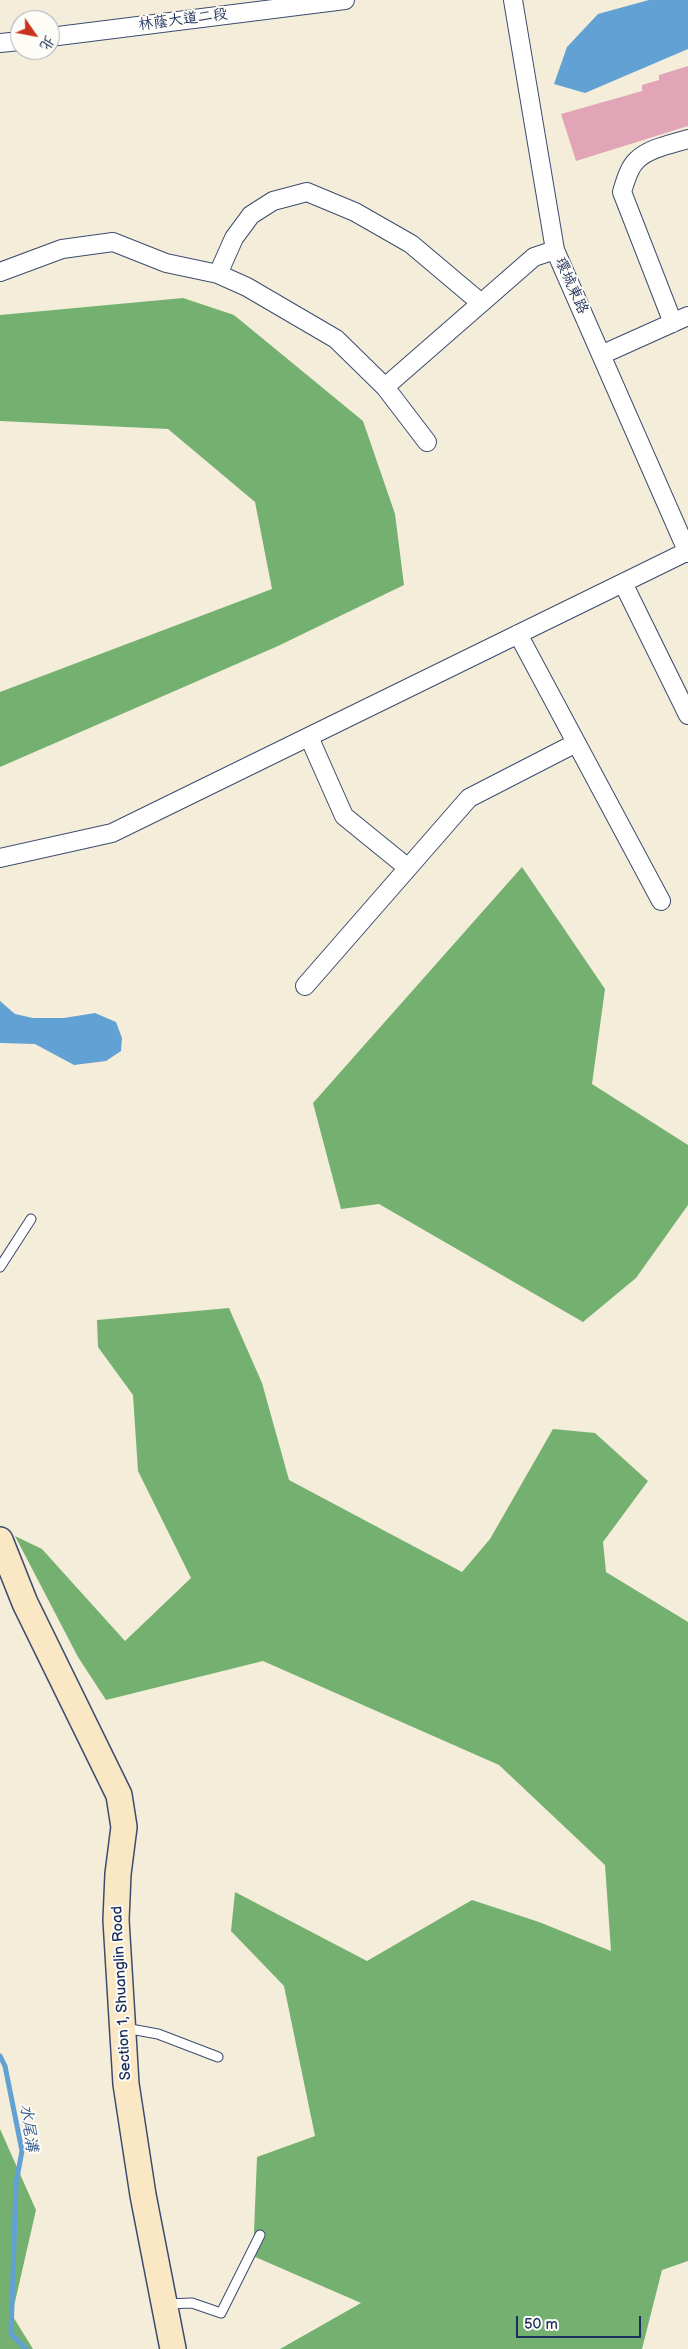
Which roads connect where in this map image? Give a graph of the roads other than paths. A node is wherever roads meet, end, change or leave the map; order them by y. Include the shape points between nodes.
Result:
1 (345, 0) edge
2 (513, 0) edge
3 (60, 36) edge
4 (688, 140) edge
5 (555, 250) junction
6 (0, 272) edge
7 (218, 274) junction
8 (482, 303) junction
9 (681, 319) edge
10 (601, 355) junction
11 (385, 387) junction
12 (427, 442) dead end
13 (688, 552) edge
14 (623, 583) junction
15 (518, 634) junction
16 (688, 715) edge
17 (309, 737) junction
18 (576, 743) junction
19 (0, 858) edge
20 (408, 868) junction
21 (661, 901) dead end
22 (305, 986) dead end
23 (31, 1219) dead end
24 (0, 1267) edge
25 (0, 1540) edge
26 (122, 2028) junction
27 (218, 2057) dead end
28 (260, 2235) dead end
29 (164, 2304) junction
30 (174, 2349) edge

1 - 3 street, 林蔭大道二段
2 - 5 street, 環城東路
4 - 9 street via 660,148 636,160 622,192
5 - 8 street via 534,257
5 - 10 street, 環城東路
6 - 7 street via 62,250 113,242 166,263
7 - 8 street via 234,238 251,215 273,200 307,192 355,212 411,244
7 - 11 street via 247,287 336,339
8 - 11 street
9 - 10 street
10 - 13 street, 環城東路
11 - 12 street
13 - 14 street
14 - 15 street
14 - 16 street
15 - 17 street
15 - 18 street
17 - 19 street via 112,833
17 - 20 street via 344,816
18 - 20 street via 470,798
18 - 21 street
20 - 22 street
23 - 24 lane
25 - 26 street, Section 1, Shuanglin Road via 25,1602 119,1796 124,1827 116,1920
26 - 27 lane via 158,2034
26 - 29 street, Section 1, Shuanglin Road via 126,2084 142,2195
28 - 29 lane via 221,2313 192,2303
29 - 30 street, Section 1, Shuanglin Road

